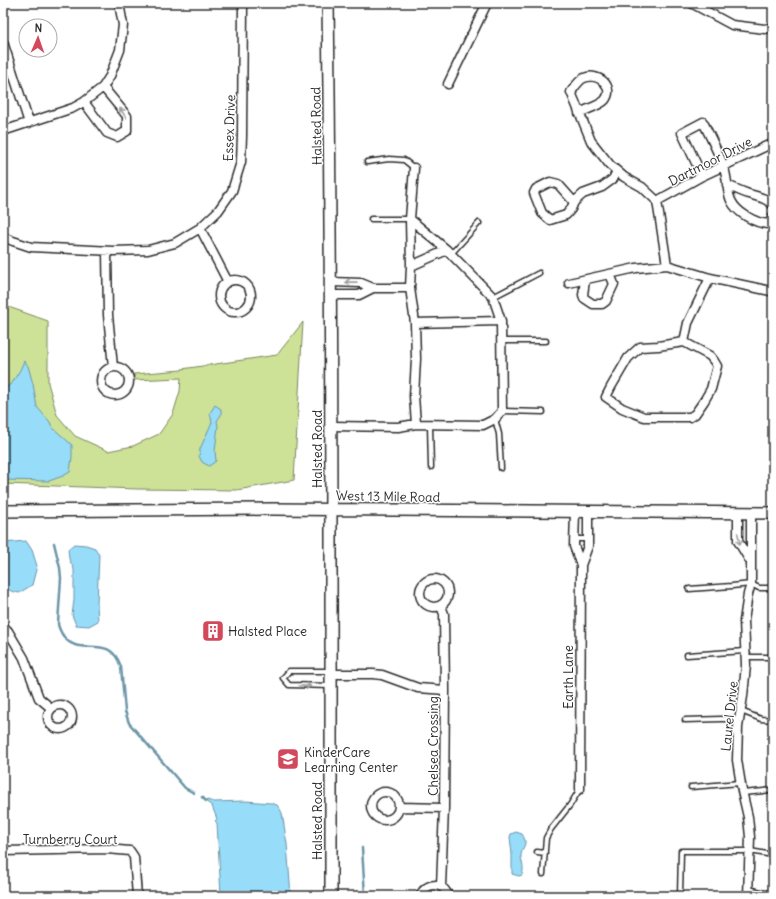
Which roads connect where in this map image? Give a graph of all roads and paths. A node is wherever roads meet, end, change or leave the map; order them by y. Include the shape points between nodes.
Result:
1 (118, 3) edge
2 (243, 3) edge
3 (328, 3) edge
4 (487, 3) edge
5 (691, 3) edge
6 (773, 27) edge
7 (3, 42) edge
8 (448, 84) dead end
9 (103, 87) junction
10 (84, 102) junction
11 (579, 113) junction
12 (29, 122) junction
13 (3, 131) edge
14 (773, 143) edge
15 (368, 162) dead end
16 (724, 166) junction
17 (414, 168) joint
18 (617, 171) junction
19 (702, 176) junction
20 (727, 185) junction
21 (657, 201) junction
22 (574, 202) junction
23 (773, 206) edge
24 (773, 216) edge
25 (371, 219) dead end
26 (410, 219) junction
27 (479, 223) dead end
28 (200, 228) junction
29 (3, 237) edge
30 (107, 251) junction
31 (449, 252) junction
32 (667, 265) junction
33 (411, 266) junction
34 (538, 273) dead end
35 (610, 274) junction
36 (710, 278) junction
37 (584, 280) junction
38 (228, 282) dead end
39 (331, 282) junction
40 (569, 283) dead end
41 (373, 288) junction
42 (410, 288) junction
43 (773, 292) edge
44 (331, 295) junction
45 (493, 298) junction
46 (501, 321) junction
47 (415, 323) junction
48 (502, 341) junction
49 (546, 341) dead end
50 (684, 342) junction
51 (113, 367) dead end
52 (502, 412) junction
53 (544, 412) dead end
54 (495, 419) junction
55 (416, 424) junction
56 (430, 425) junction
57 (331, 426) junction
58 (431, 467) dead end
59 (501, 468) dead end
60 (331, 510) junction
61 (3, 511) edge
62 (575, 512) junction
63 (588, 512) junction
64 (738, 513) junction
65 (751, 513) junction
66 (773, 513) edge
67 (574, 539) junction
68 (588, 539) junction
69 (751, 562) junction
70 (581, 565) junction
71 (751, 584) junction
72 (773, 588) edge
73 (689, 589) dead end
74 (441, 606) dead end
75 (3, 626) edge
76 (745, 654) junction
77 (687, 655) dead end
78 (773, 657) edge
79 (331, 673) junction
80 (331, 686) junction
81 (445, 690) junction
82 (51, 708) dead end
83 (741, 710) junction
84 (739, 719) junction
85 (685, 720) dead end
86 (773, 720) edge
87 (740, 783) junction
88 (691, 787) dead end
89 (580, 790) joint
90 (773, 790) edge
91 (742, 793) junction
92 (399, 807) dead end
93 (444, 808) junction
94 (3, 851) edge
95 (750, 851) junction
96 (537, 852) dead end
97 (545, 853) junction
98 (773, 854) edge
99 (543, 874) dead end
100 (441, 887) junction
101 (748, 893) edge
102 (773, 893) edge
103 (137, 896) edge
104 (331, 896) edge
105 (420, 896) edge
106 (448, 896) edge
107 (680, 896) edge

1 - 9 street via 122,25 120,50
2 - 28 street, Essex Drive via 241,162 232,191 218,211
3 - 39 street, Halsted Road
4 - 8 street
5 - 6 street via 732,26 765,29
7 - 12 street
9 - 10 street
10 -> 9 street via 107,133 117,137 127,131 127,116
10 - 12 street
11 - 11 street via 571,92 582,78 598,77 604,82 607,95 604,100
11 - 18 street via 591,141 610,166
12 - 13 street
14 - 16 street, Dartmoor Drive
15 - 17 lane via 404,160
16 - 19 street, Dartmoor Drive
16 - 19 street via 703,122 682,133
16 - 20 street
17 - 26 street
18 - 21 street via 642,187
18 - 22 street via 602,187 583,194
19 - 21 street, Dartmoor Drive
20 - 23 street via 761,196
20 - 24 street via 731,202 741,212 761,224 770,224
21 - 32 street
22 - 22 street via 566,215 550,220 542,213 534,193 550,182 558,184
25 - 26 lane
26 - 31 street
26 - 33 street
27 - 31 lane
28 - 30 street, Essex Drive via 175,243 148,250
28 - 38 street
29 - 30 street, Essex Drive via 31,247
30 - 51 street via 108,315
31 - 33 street
31 - 45 street
32 - 35 street
32 - 36 street
33 - 42 street
34 - 45 lane
35 - 37 street
35 - 37 street via 614,284 606,301 598,305 584,298
36 - 43 street
36 - 50 street via 688,322
37 - 40 street
41 -> 39 street via 361,283
39 - 44 street, Halsted Road
41 - 42 street
41 - 44 street via 359,295
42 - 47 street
44 - 57 street, Halsted Road
45 - 46 street
46 - 47 street
46 - 48 street
47 - 55 street
48 - 49 lane
48 - 52 street
50 - 50 street via 710,356 717,366 711,389 695,414 690,417 644,417 622,408 606,397 628,358 640,347
52 - 53 lane
52 - 54 street
54 - 56 street via 483,425
54 - 59 lane via 499,434
55 - 56 street
55 - 57 street via 398,427
56 - 58 lane
57 - 60 street, Halsted Road
60 - 61 street, West 13 Mile Road
60 - 62 street, West 13 Mile Road
60 - 79 street, Halsted Road
62 - 63 street, West 13 Mile Road
62 - 67 street, Earth Lane
63 - 64 street, West 13 Mile Road
63 - 68 street, Earth Lane
64 - 65 street, West 13 Mile Road
64 -> 69 street via 738,541
65 - 66 street, West 13 Mile Road
65 - 69 street, Laurel Drive
67 - 68 lane
67 - 70 street, Earth Lane
68 - 70 street, Earth Lane
69 - 71 street, Laurel Drive
70 - 89 street, Earth Lane
71 - 72 lane via 759,588
71 - 73 lane
71 - 76 street, Laurel Drive via 744,621
74 - 81 street, Chelsea Crossing via 444,614
75 - 82 street via 24,658 38,698
76 - 77 lane
76 - 78 lane
76 - 83 street, Laurel Drive
79 - 80 street, Halsted Road
79 -> 80 lane via 289,671 283,678 288,685
79 - 81 street via 382,675 418,688
80 - 104 street, Halsted Road
81 - 93 street, Chelsea Crossing
83 - 84 street, Laurel Drive
83 - 86 lane via 761,719
84 - 85 lane
84 - 87 street, Laurel Drive via 737,760
87 - 88 lane
87 - 91 street, Laurel Drive
89 - 97 lane via 551,829 546,838
90 - 91 lane
91 - 95 street, Laurel Drive via 748,817
92 - 93 street
93 - 100 street, Chelsea Crossing
94 - 103 street, Turnberry Court via 130,851 134,857
95 - 98 lane
95 - 101 street, Laurel Drive
95 - 107 lane via 680,851
96 - 97 lane
97 - 99 lane
100 - 105 street via 426,887
100 - 106 street
101 - 102 lane

